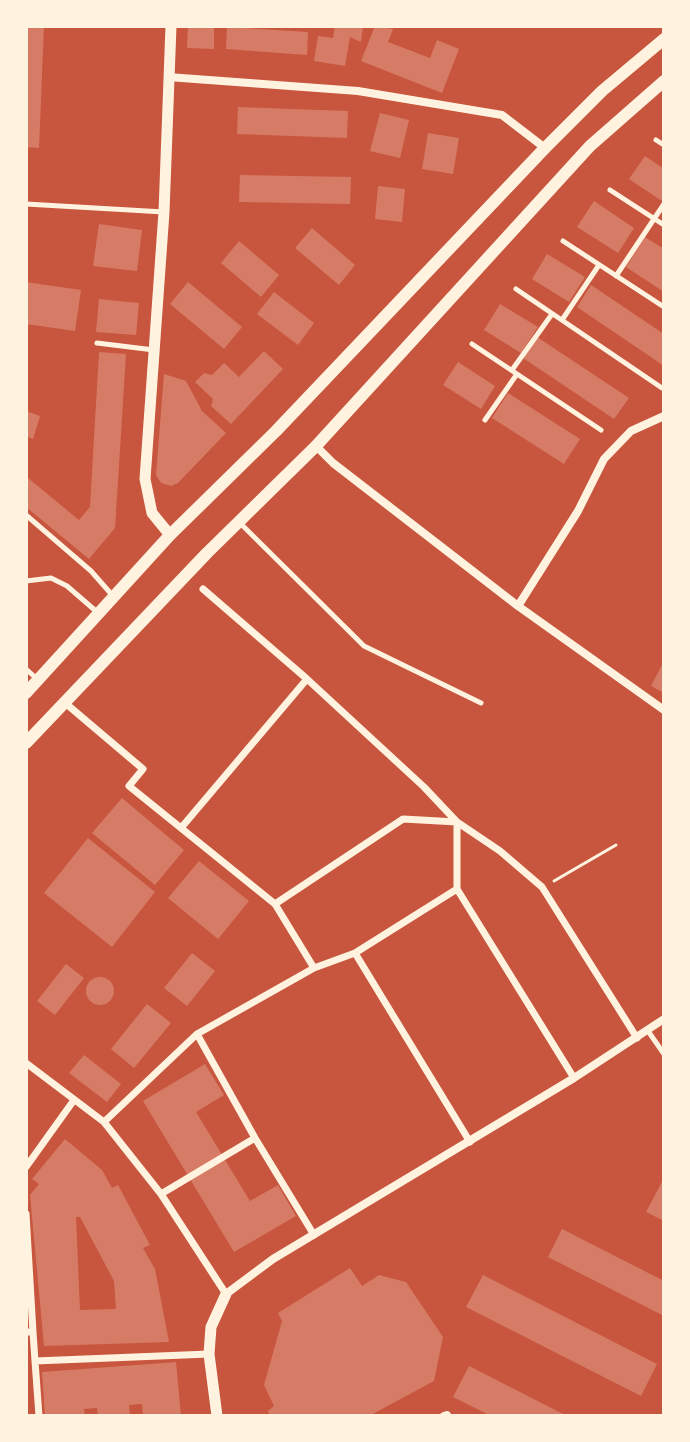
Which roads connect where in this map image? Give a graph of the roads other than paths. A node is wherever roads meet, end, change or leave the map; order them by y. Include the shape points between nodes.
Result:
1 (171, 26) edge
2 (664, 39) edge
3 (168, 77) junction
4 (664, 81) edge
5 (656, 140) dead end
6 (664, 145) edge
7 (545, 148) junction
8 (610, 190) dead end
9 (26, 204) edge
10 (664, 204) edge
11 (164, 212) junction
12 (654, 219) junction
13 (664, 225) edge
14 (563, 241) dead end
15 (599, 265) junction
16 (616, 276) junction
17 (516, 289) dead end
18 (664, 307) edge
19 (552, 314) junction
20 (562, 320) junction
21 (97, 343) dead end
22 (472, 344) dead end
23 (155, 350) junction
24 (514, 372) junction
25 (662, 388) dead end
26 (664, 416) edge
27 (485, 420) dead end
28 (601, 430) dead end
29 (316, 446) junction
30 (26, 515) edge
31 (239, 522) junction
32 (170, 535) junction
33 (26, 581) edge
34 (203, 589) dead end
35 (113, 596) junction
36 (518, 606) junction
37 (97, 613) junction
38 (26, 669) edge
39 (307, 679) junction
40 (38, 680) junction
41 (26, 693) edge
42 (64, 702) junction
43 (481, 703) dead end
44 (664, 710) edge
45 (26, 743) edge
46 (457, 822) junction
47 (181, 828) junction
48 (457, 889) junction
49 (275, 904) junction
50 (355, 953) junction
51 (314, 968) junction
52 (664, 1019) edge
53 (648, 1031) junction
54 (197, 1034) junction
55 (637, 1038) junction
56 (664, 1054) edge
57 (26, 1063) edge
58 (574, 1078) junction
59 (74, 1100) junction
60 (104, 1122) junction
61 (255, 1138) junction
62 (470, 1142) junction
63 (26, 1167) edge
64 (161, 1194) junction
65 (26, 1214) edge
66 (314, 1235) junction
67 (226, 1294) junction
68 (29, 1332) edge
69 (209, 1354) junction
70 (35, 1361) junction
71 (39, 1416) edge
72 (217, 1416) edge

1 - 3 street
2 - 7 main road
3 - 7 street via 358,91 502,115
3 - 11 street
4 - 29 main road via 590,146
5 - 6 lane
7 - 32 main road
8 - 12 lane
9 - 11 lane
10 - 12 lane
11 - 23 street
12 - 13 lane
12 - 16 lane
14 - 15 lane
15 - 16 lane
15 - 20 lane
16 - 18 lane
17 - 19 lane
19 - 20 lane
19 - 24 lane
20 - 25 lane
21 - 23 lane
22 - 24 lane
23 - 32 street via 145,479 152,513
24 - 27 lane
24 - 28 lane
26 - 36 street via 631,431 604,459
29 - 31 main road
29 - 36 street
30 - 35 lane
31 - 42 main road
31 - 43 lane via 364,646
32 - 35 main road
33 - 37 lane via 51,578
34 - 39 street
35 - 37 main road
36 - 44 street
37 - 40 main road
38 - 40 lane
39 - 46 street
39 - 47 street
40 - 41 main road
42 - 45 main road
42 - 47 street via 143,769 129,786
46 - 48 street
46 - 49 street via 403,819
46 - 55 street via 542,887
47 - 49 street
48 - 50 street
48 - 58 street
49 - 51 street
50 - 51 street
50 - 62 street
51 - 54 street
52 - 53 street
53 - 55 street
53 - 56 lane
54 - 60 street
54 - 61 street
55 - 58 street
57 - 59 street
58 - 62 street
59 - 60 street
59 - 63 street
60 - 64 street
61 - 64 street
61 - 66 street
62 - 66 street
64 - 67 street
65 - 68 street
66 - 67 street
67 - 69 street via 211,1327
68 - 70 street
69 - 70 street
69 - 72 street
70 - 71 street

